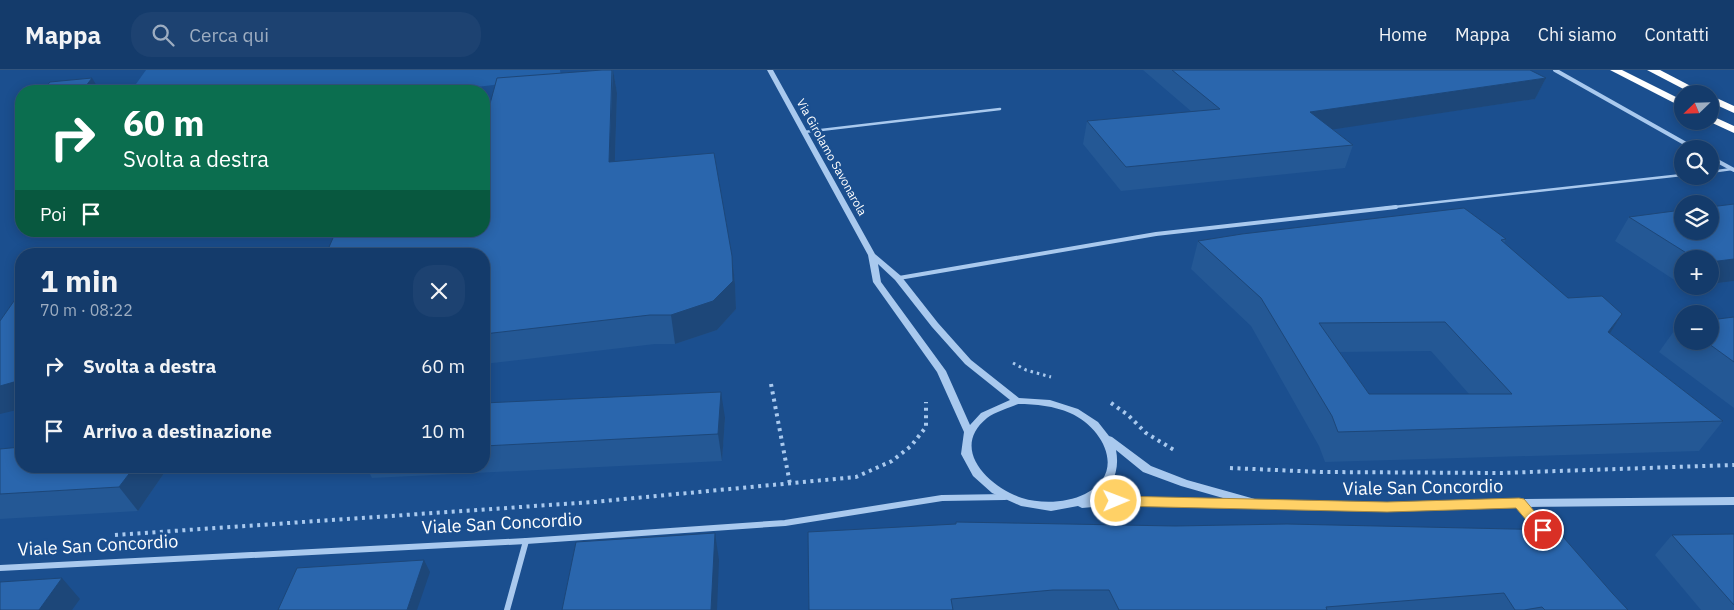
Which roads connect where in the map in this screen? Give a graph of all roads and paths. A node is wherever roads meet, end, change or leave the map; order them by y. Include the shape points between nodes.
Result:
1 (770, 70) edge
2 (1555, 70) edge
3 (1614, 70) edge
4 (1652, 70) edge
5 (1683, 85) edge
6 (1674, 100) edge
7 (1719, 102) edge
8 (1000, 109) dead end
9 (1734, 110) edge
10 (1719, 122) edge
11 (1734, 130) edge
12 (804, 132) junction
13 (1679, 140) edge
14 (1719, 162) edge
15 (1733, 170) edge
16 (1719, 171) edge
17 (1674, 176) edge
18 (872, 255) junction
19 (898, 278) junction
20 (1010, 362) dead end
21 (1054, 378) dead end
22 (771, 384) dead end
23 (926, 397) dead end
24 (1016, 401) junction
25 (1108, 401) dead end
26 (968, 431) junction
27 (1104, 435) junction
28 (1180, 453) dead end
29 (1734, 465) edge
30 (1228, 468) dead end
31 (790, 484) junction
32 (1005, 497) junction
33 (1734, 501) edge
34 (1519, 503) junction
35 (1072, 504) junction
36 (1262, 505) junction
37 (106, 536) dead end
38 (1550, 539) edge
39 (526, 541) junction
40 (0, 568) edge
41 (507, 610) edge

1 - 12 street, Via Girolamo Savonarola
2 - 13 street
3 - 6 highway
4 - 5 highway
7 - 9 highway
8 - 12 lane
10 - 11 highway
12 - 18 street, Via Girolamo Savonarola
14 - 15 street
15 - 16 lane
17 - 19 lane via 1156,234
18 - 19 street, Via Girolamo Savonarola
18 - 26 street, Via Girolamo Savonarola via 877,282 941,371
19 - 24 street, Via Girolamo Savonarola via 968,362
20 - 21 path
22 - 31 path
23 - 31 path via 926,427 911,446 892,461 856,477
24 - 26 street, Viale San Concordio via 996,407 980,417
24 - 27 street, Viale San Concordio via 1050,403 1066,408 1081,415
25 - 28 path via 1128,414 1146,433
26 - 32 street, Viale San Concordio via 965,444 968,459 988,486
27 - 35 street, Viale San Concordio via 1114,460 1112,472 1104,486 1090,497
27 - 36 street, Viale San Concordio via 1147,469 1185,484
29 - 30 path via 1500,473
31 - 37 path via 574,503
32 - 35 street, Viale San Concordio via 1034,506
32 - 39 street, Viale San Concordio via 942,498 785,523
33 - 34 street, Viale San Concordio
34 - 36 street, Viale San Concordio via 1387,507
34 - 38 street
35 - 36 street, Viale San Concordio via 1126,500
39 - 40 street, Viale San Concordio
39 - 41 street

